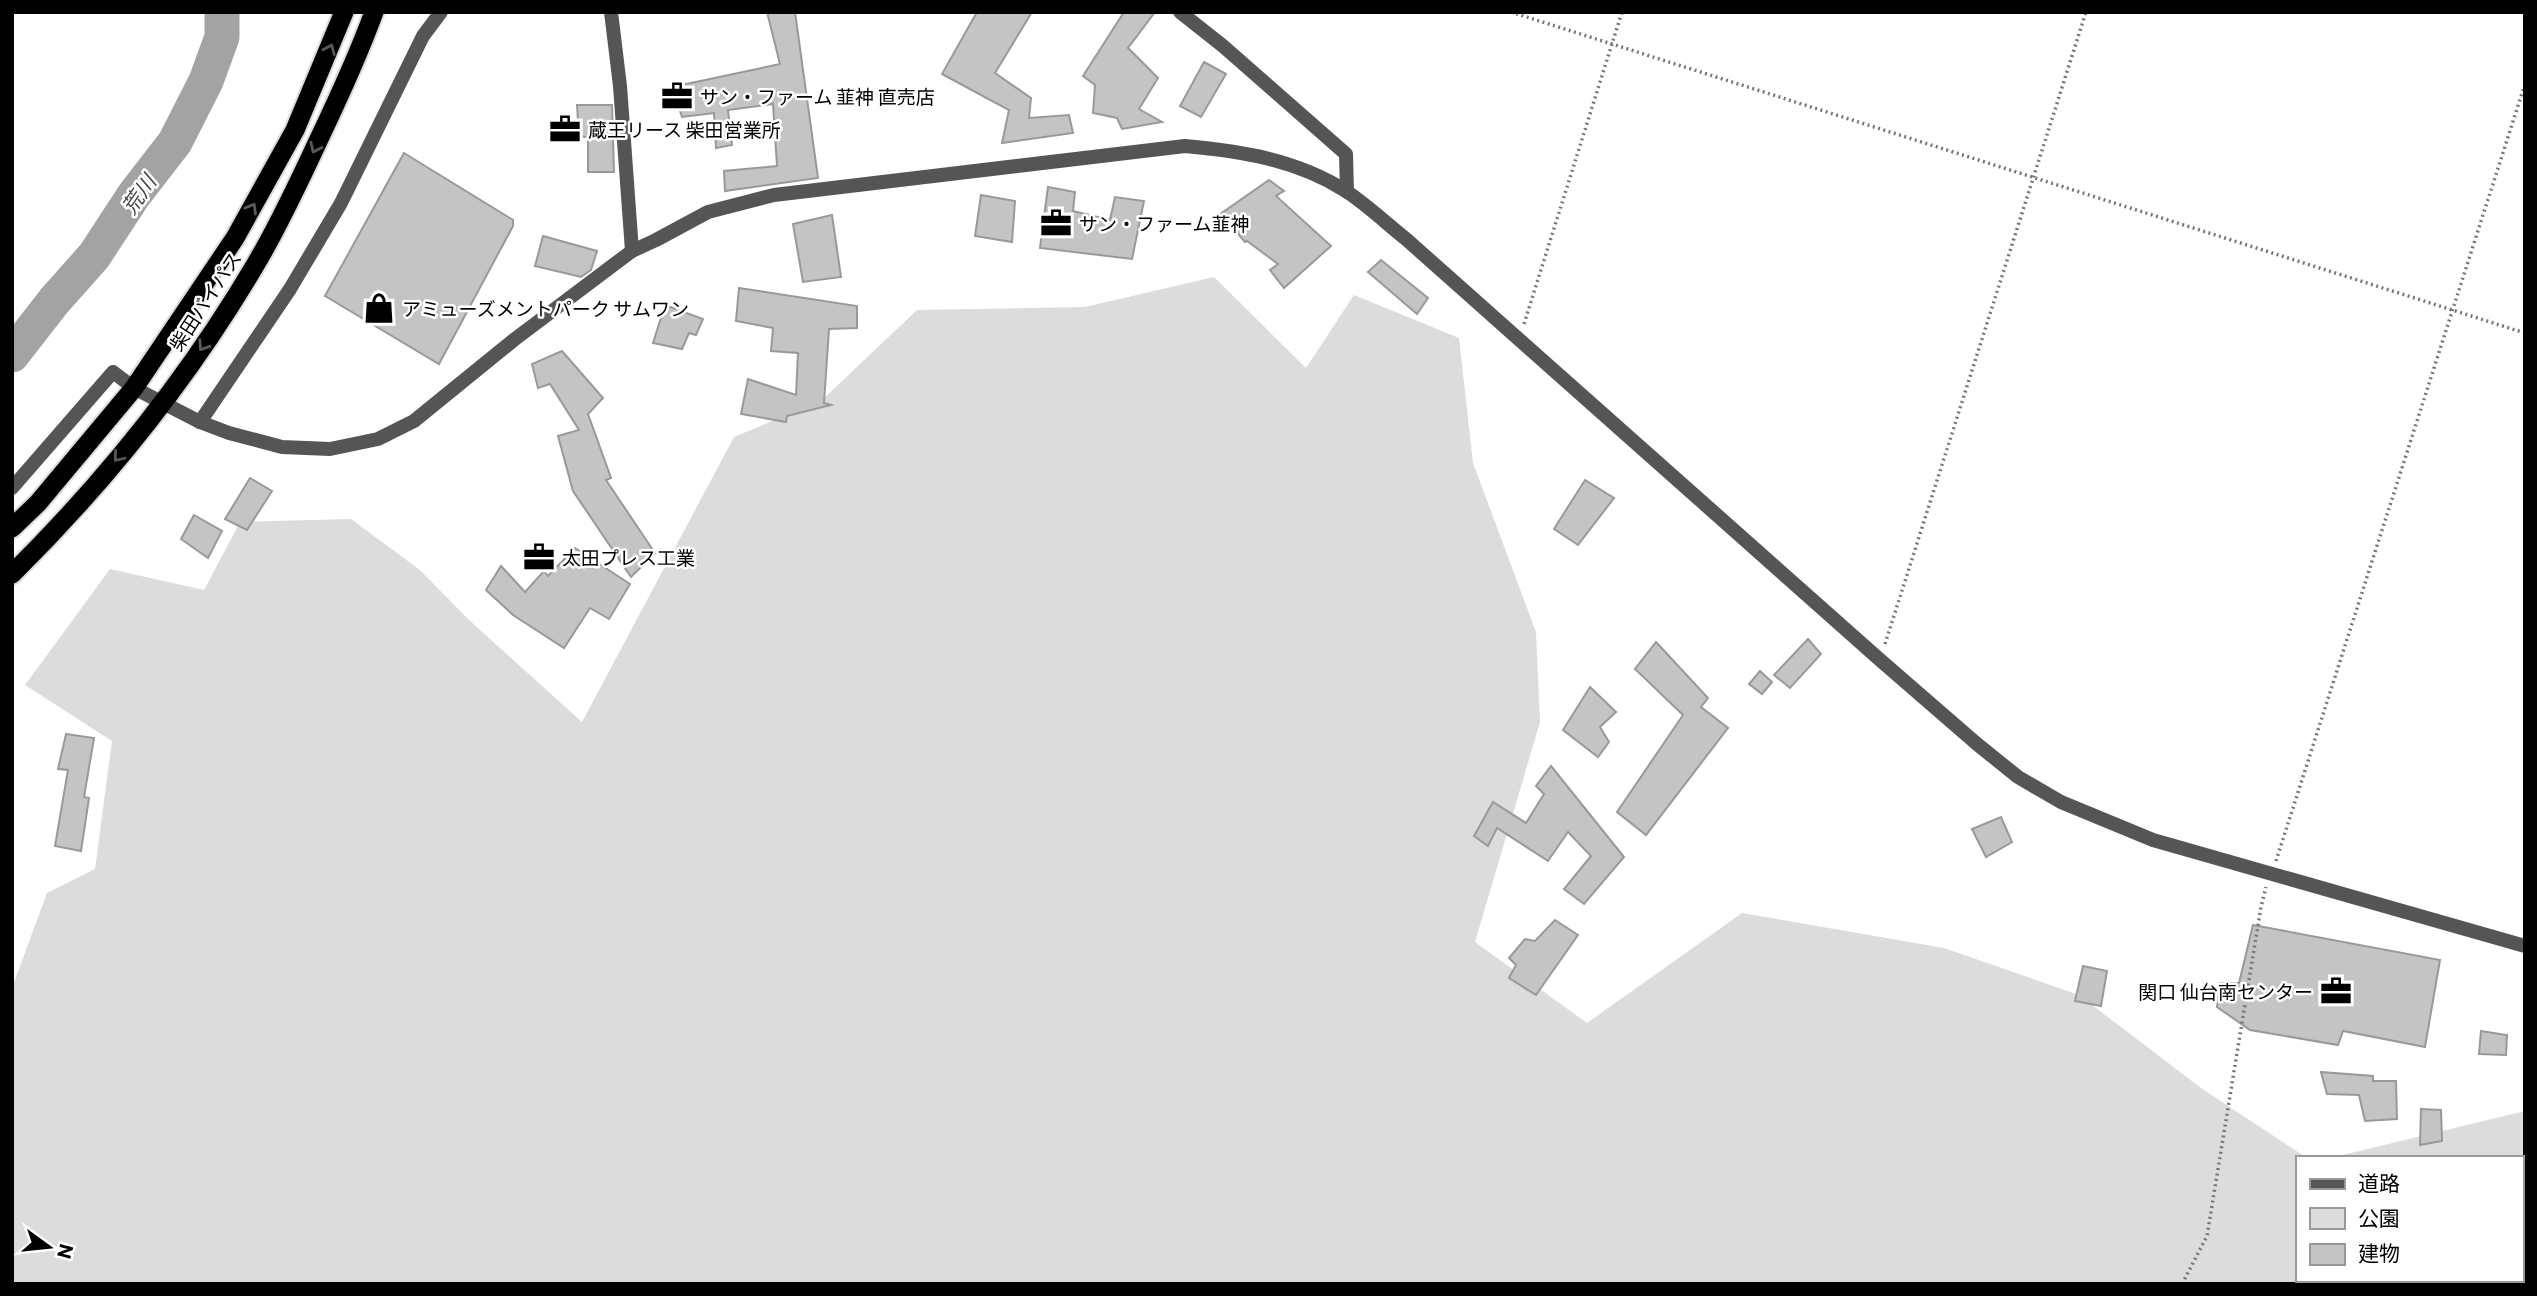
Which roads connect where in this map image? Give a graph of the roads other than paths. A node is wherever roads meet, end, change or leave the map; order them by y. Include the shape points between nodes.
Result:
1 (344, 12) edge
2 (374, 12) edge
3 (441, 12) edge
4 (611, 12) edge
5 (1181, 12) edge
6 (1347, 192) junction
7 (632, 251) junction
8 (134, 388) junction
9 (162, 404) junction
10 (200, 422) junction
11 (12, 488) edge
12 (12, 528) edge
13 (12, 574) edge
14 (2525, 946) edge

8 -> 1 highway, 柴田バイパス via 235,238 295,130
2 -> 9 highway, 柴田バイパス via 344,87 258,261
3 - 10 street via 412,58 341,203 290,289
4 - 7 street
5 - 6 street via 1346,154
6 - 7 street via 1305,169 1239,151 1185,146 774,195 708,212
6 - 14 street via 2018,777 2061,802 2153,840
7 - 10 street via 414,421 378,439 330,449 282,447
8 - 9 street
8 - 11 street via 113,372
8 - 12 highway, 柴田バイパス
9 - 10 street
9 -> 13 highway, 柴田バイパス via 50,537

